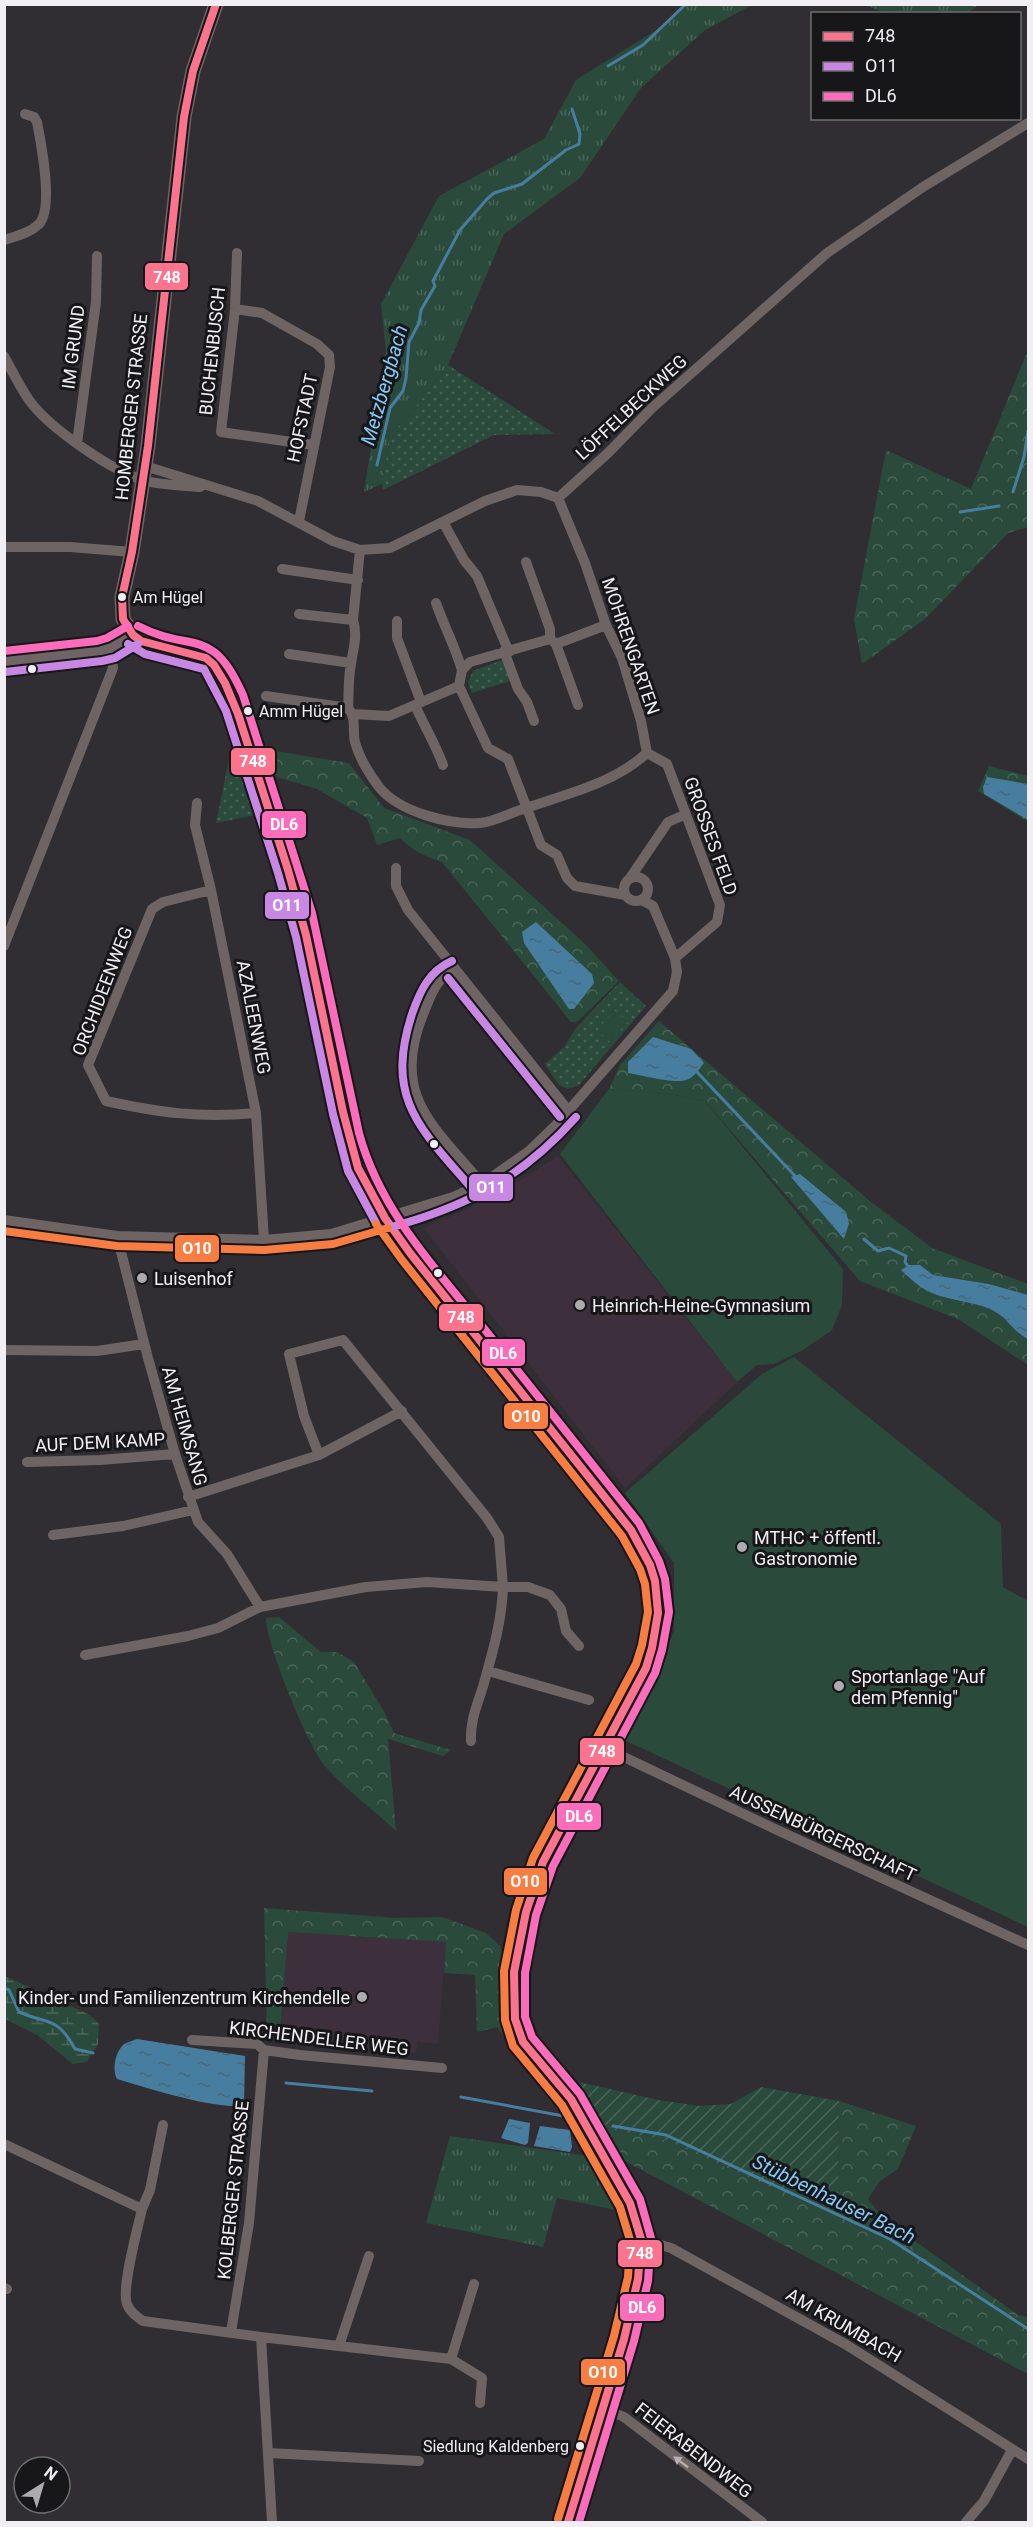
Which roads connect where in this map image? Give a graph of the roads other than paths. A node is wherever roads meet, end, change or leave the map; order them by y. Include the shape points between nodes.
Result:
1 (216, 4) edge
2 (25, 114) dead end
3 (1029, 123) edge
4 (4, 240) edge
5 (237, 253) dead end
6 (97, 256) dead end
7 (235, 309) junction
8 (4, 356) edge
9 (77, 443) junction
10 (313, 445) junction
11 (144, 473) junction
12 (558, 498) junction
13 (299, 521) junction
14 (443, 522) junction
15 (4, 547) edge
16 (360, 550) junction
17 (132, 552) junction
18 (526, 562) dead end
19 (282, 570) dead end
20 (358, 580) junction
21 (436, 603) dead end
22 (299, 614) dead end
23 (353, 620) junction
24 (397, 621) dead end
25 (606, 625) junction
26 (133, 634) junction
27 (553, 641) junction
28 (112, 651) junction
29 (506, 652) junction
30 (289, 654) dead end
31 (4, 662) edge
32 (351, 663) junction
33 (462, 670) junction
34 (459, 686) junction
35 (266, 696) dead end
36 (418, 703) junction
37 (578, 705) dead end
38 (350, 711) junction
39 (534, 721) dead end
40 (647, 753) junction
41 (443, 765) dead end
42 (197, 803) dead end
43 (526, 807) junction
44 (684, 815) junction
45 (396, 868) dead end
46 (630, 878) junction
47 (211, 890) junction
48 (625, 895) junction
49 (642, 900) junction
50 (5, 944) edge
51 (675, 958) junction
52 (456, 971) junction
53 (568, 1110) junction
54 (256, 1113) junction
55 (482, 1184) junction
56 (385, 1218) junction
57 (4, 1220) edge
58 (117, 1236) junction
59 (264, 1240) junction
60 (144, 1344) junction
61 (4, 1350) edge
62 (402, 1411) junction
63 (175, 1454) junction
64 (319, 1455) junction
65 (27, 1462) dead end
66 (188, 1497) junction
67 (193, 1510) junction
68 (53, 1535) dead end
69 (503, 1587) junction
70 (260, 1607) junction
71 (579, 1646) dead end
72 (85, 1654) dead end
73 (488, 1671) junction
74 (589, 1700) dead end
75 (471, 1741) dead end
76 (605, 1748) junction
77 (1029, 1945) edge
78 (192, 2040) dead end
79 (264, 2050) junction
80 (442, 2068) dead end
81 (163, 2125) dead end
82 (4, 2144) edge
83 (142, 2209) junction
84 (641, 2239) junction
85 (369, 2256) dead end
86 (474, 2284) dead end
87 (231, 2332) junction
88 (261, 2337) junction
89 (339, 2346) junction
90 (451, 2359) junction
91 (480, 2403) dead end
92 (604, 2409) junction
93 (269, 2453) junction
94 (1023, 2453) edge
95 (419, 2461) dead end
96 (761, 2522) edge
97 (272, 2523) edge
98 (568, 2523) edge
99 (966, 2523) edge

1 - 11 main road, HOMBERGER STRASSE via 193,71 184,117
2 - 4 street via 38,122 46,208 37,226
3 - 12 street, LÖFFELBECKWEG via 923,187 827,253 652,408
5 - 7 street, BUCHENBUSCH
6 - 9 street, IM GRUND via 96,302
7 - 10 street, HOFSTADT via 262,314 317,344 329,355 330,367
7 - 10 street, BUCHENBUSCH via 220,432
8 - 9 street via 29,401
9 - 11 street via 112,465
10 - 13 street, HOFSTADT
11 - 13 street via 163,484 213,487 258,501
11 - 17 main road, HOMBERGER STRASSE
12 - 14 street via 517,490 484,501
12 - 25 street, MOHRENGARTEN
13 - 16 street via 333,541
14 - 16 street via 390,548
14 - 29 street via 477,576
15 - 17 street
16 - 20 street
17 - 26 main road, HOMBERGER STRASSE via 122,610
18 - 27 street
19 - 20 street
20 - 23 street
21 - 33 street
22 - 23 street
23 - 32 street via 356,629
24 - 36 street via 398,638
25 - 27 street
25 - 40 street, MOHRENGARTEN via 622,658
26 - 28 main road
26 - 56 main road via 148,644 211,661 236,707 306,935 358,1168
27 - 29 street
27 - 37 street
28 - 31 main road
28 - 50 street via 113,668
29 - 33 street via 470,662
29 - 39 street
30 - 32 street
32 - 38 street
33 - 34 street
34 - 36 street
34 - 43 street via 488,748 508,759
35 - 38 street
36 - 38 street via 389,716
36 - 41 street via 426,732 433,738
38 - 43 street via 356,742 366,765 380,788 398,802 419,813 455,823 483,823
40 - 43 street via 631,768 565,797
40 - 44 street, GROSSES FELD via 667,764
42 - 47 street, AZALEENWEG via 195,825
43 - 48 street via 541,845 557,855 575,886
44 - 46 street via 668,822
44 - 51 street, GROSSES FELD via 720,905 717,922
45 - 52 street via 396,886 408,910
46 - 48 street via 624,885
46 - 49 street via 639,877 647,883 648,892
47 - 54 street, AZALEENWEG
47 - 54 street, ORCHIDEENWEG via 163,902 152,909 88,1065 106,1101 164,1113
48 - 49 street via 633,901
49 - 51 street via 653,906
51 - 53 street via 673,991
52 - 53 street
52 - 55 street via 439,981 422,1016 410,1053 411,1083 426,1116
53 - 55 street via 529,1151
54 - 59 street, AZALEENWEG
55 - 56 street
56 - 59 street via 331,1234
56 - 76 main road via 631,1530 653,1571 659,1599 654,1645
57 - 58 street
58 - 59 street
58 - 60 street, AM HEIMSANG
60 - 61 street via 97,1351
60 - 63 street, AM HEIMSANG
62 - 64 street
62 - 64 street via 343,1340 289,1354 304,1416
62 - 69 street via 499,1537
63 - 65 street, AUF DEM KAMP
63 - 66 street, AM HEIMSANG
64 - 66 street
66 - 67 street, AM HEIMSANG
67 - 68 street via 123,1526
67 - 70 street, AM HEIMSANG
69 - 70 street via 427,1582 366,1587
69 - 71 street via 528,1587 550,1595 561,1609 566,1630
69 - 73 street via 502,1610
70 - 72 street via 218,1628
73 - 74 street
73 - 75 street via 473,1712
76 - 77 street, AUSSENBÜRGERSCHAFT
76 - 84 main road via 554,1840 534,1887 516,1952 513,1994 515,2019 523,2042 571,2099 630,2203
78 - 79 street, KIRCHENDELLER WEG via 256,2044
79 - 80 street, KIRCHENDELLER WEG
79 - 87 street, KOLBERGER STRASSE via 249,2223
81 - 83 street via 150,2190
82 - 83 street
83 - 87 street via 126,2288 126,2303 133,2314 142,2321
84 - 92 main road via 641,2264 632,2309
84 - 94 street, AM KRUMBACH via 671,2248 835,2338
85 - 89 street
86 - 90 street
87 - 88 street
88 - 89 street
88 - 93 street
89 - 90 street
90 - 91 street via 482,2378
96 -> 92 street, FEIERABENDWEG via 624,2417
92 - 98 main road
93 - 95 street
93 - 97 street
94 - 99 street

